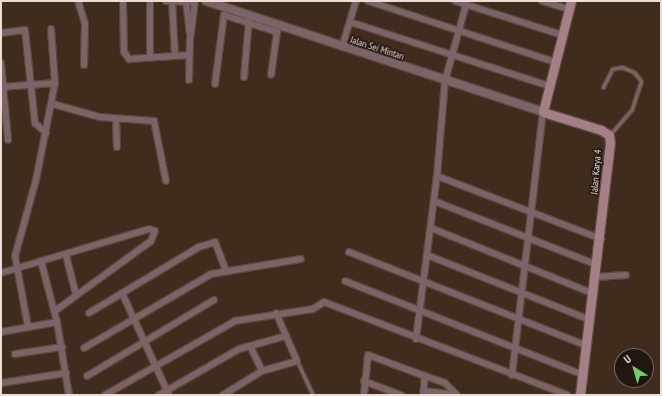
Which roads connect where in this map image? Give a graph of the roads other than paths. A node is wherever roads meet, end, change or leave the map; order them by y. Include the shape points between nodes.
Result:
1 (78, 1) edge
2 (123, 1) edge
3 (150, 1) edge
4 (166, 1) edge
5 (172, 1) edge
6 (195, 1) edge
7 (206, 1) edge
8 (356, 1) edge
9 (368, 1) edge
10 (455, 1) edge
11 (542, 1) edge
12 (186, 2) edge
13 (466, 3) edge
14 (570, 5) edge
15 (249, 20) junction
16 (350, 22) junction
17 (51, 29) dead end
18 (458, 31) junction
19 (1, 33) edge
20 (562, 35) junction
21 (190, 37) junction
22 (342, 48) junction
23 (189, 55) junction
24 (175, 56) junction
25 (452, 56) junction
26 (150, 58) junction
27 (556, 62) junction
28 (1, 63) edge
29 (84, 65) dead end
30 (271, 75) dead end
31 (244, 77) dead end
32 (189, 80) dead end
33 (445, 81) junction
34 (55, 83) junction
35 (32, 84) junction
36 (215, 84) dead end
37 (549, 86) junction
38 (2, 87) edge
39 (603, 87) dead end
40 (53, 104) junction
41 (543, 112) junction
42 (116, 119) junction
43 (46, 133) junction
44 (609, 135) junction
45 (8, 140) dead end
46 (117, 147) dead end
47 (438, 176) junction
48 (166, 181) dead end
49 (434, 201) junction
50 (531, 212) junction
51 (431, 228) junction
52 (601, 239) junction
53 (527, 240) junction
54 (349, 252) dead end
55 (66, 255) junction
56 (427, 255) junction
57 (301, 259) dead end
58 (41, 261) junction
59 (597, 265) junction
60 (524, 267) junction
61 (15, 268) junction
62 (226, 271) junction
63 (1, 273) edge
64 (626, 275) dead end
65 (596, 277) junction
66 (346, 281) dead end
67 (425, 285) junction
68 (122, 293) junction
69 (521, 294) junction
70 (594, 294) junction
71 (76, 295) junction
72 (214, 300) dead end
73 (420, 309) junction
74 (55, 311) junction
75 (89, 313) dead end
76 (276, 313) junction
77 (133, 317) junction
78 (590, 320) junction
79 (518, 321) junction
80 (57, 322) junction
81 (28, 327) junction
82 (1, 332) edge
83 (286, 336) junction
84 (416, 339) junction
85 (145, 342) junction
86 (250, 346) junction
87 (588, 346) junction
88 (62, 347) junction
89 (84, 348) dead end
90 (514, 348) junction
91 (15, 354) dead end
92 (297, 361) junction
93 (157, 366) junction
94 (262, 371) junction
95 (66, 373) junction
96 (512, 375) junction
97 (584, 375) junction
98 (87, 376) dead end
99 (425, 376) junction
100 (364, 381) junction
101 (1, 383) edge
102 (168, 393) edge
103 (423, 393) edge
104 (69, 395) edge
105 (105, 395) edge
106 (159, 395) edge
107 (223, 395) edge
108 (313, 395) edge
109 (364, 395) edge
110 (401, 395) edge
111 (456, 395) edge
112 (567, 395) edge
113 (580, 395) edge

1 - 29 street via 85,24
2 - 26 street via 126,57
3 - 26 street
4 - 5 street
5 - 12 street
5 - 24 street
6 - 12 street
6 - 21 street
7 - 15 street, Jalan Sei Mintan
8 - 16 street
9 - 18 street
10 - 13 street
11 - 14 street
12 - 21 street
13 - 18 street
13 - 20 street
14 - 20 main road
15 - 22 street, Jalan Sei Mintan
15 - 30 street via 277,34
15 - 31 street
15 - 36 street via 223,16
16 - 22 street
16 - 25 street
17 - 34 street
18 - 25 street
18 - 27 street
19 - 35 street via 25,30
20 - 27 main road
21 - 23 street
22 - 33 street, Jalan Sei Mintan
23 - 24 street
23 - 32 street
24 - 26 street
25 - 33 street
25 - 37 street
27 - 37 main road
28 - 38 street
33 - 41 street, Jalan Sei Mintan
33 - 47 street
34 - 35 street
34 - 40 street
35 - 38 street
35 - 43 street via 35,123
37 - 41 main road
38 - 45 street
39 - 44 lane via 612,69 622,67 634,72 641,81 632,109
40 - 42 street
40 - 43 street
41 - 44 main road
41 - 50 street
42 - 46 street
42 - 48 street via 154,121
43 - 61 street
44 - 52 main road, Jalan Karya 4
47 - 49 street
47 - 50 street
49 - 51 street
49 - 53 street
50 - 52 street
50 - 53 street
51 - 56 street
51 - 60 street
52 - 59 main road, Jalan Karya 4
53 - 59 street
53 - 60 street
54 - 67 street
55 - 58 street
55 - 71 street
55 - 71 street via 149,229 157,234
56 - 67 street
56 - 69 street
57 - 62 street
58 - 61 street
58 - 74 street via 51,306
59 - 65 main road, Jalan Karya 4
60 - 69 street
60 - 70 street
61 - 63 street
61 - 81 street
62 - 68 street via 215,242
62 - 77 street via 192,282
64 - 65 street
65 - 70 main road, Jalan Karya 4
66 - 73 street
67 - 73 street
67 - 79 street
68 - 75 street
68 - 77 street
69 - 78 street
69 - 79 street
70 - 78 main road, Jalan Karya 4
71 - 74 street
72 - 85 street
73 - 84 street
73 - 90 street
74 - 80 street
76 - 83 street
76 - 84 street via 313,309 324,302
76 - 93 street via 235,321
77 - 85 street
77 - 89 street
78 - 87 main road, Jalan Karya 4
79 - 87 street
79 - 90 street
80 - 81 street
80 - 88 street
81 - 82 street
83 - 86 street
83 - 92 street
84 - 96 street
85 - 93 street
85 - 98 street
86 - 94 street
86 - 102 street
87 - 97 main road, Jalan Karya 4
88 - 91 street
88 - 95 street
90 - 96 street
90 - 97 street
92 - 94 street
92 - 108 lane
93 - 102 street
93 - 105 street
94 - 107 street
95 - 101 street
95 - 104 street
96 - 112 street
97 - 113 main road, Jalan Karya 4
99 - 100 street via 368,355
99 - 103 street
99 - 111 street via 445,383
100 - 109 street
100 - 110 street
102 - 106 street
103 - 111 street

